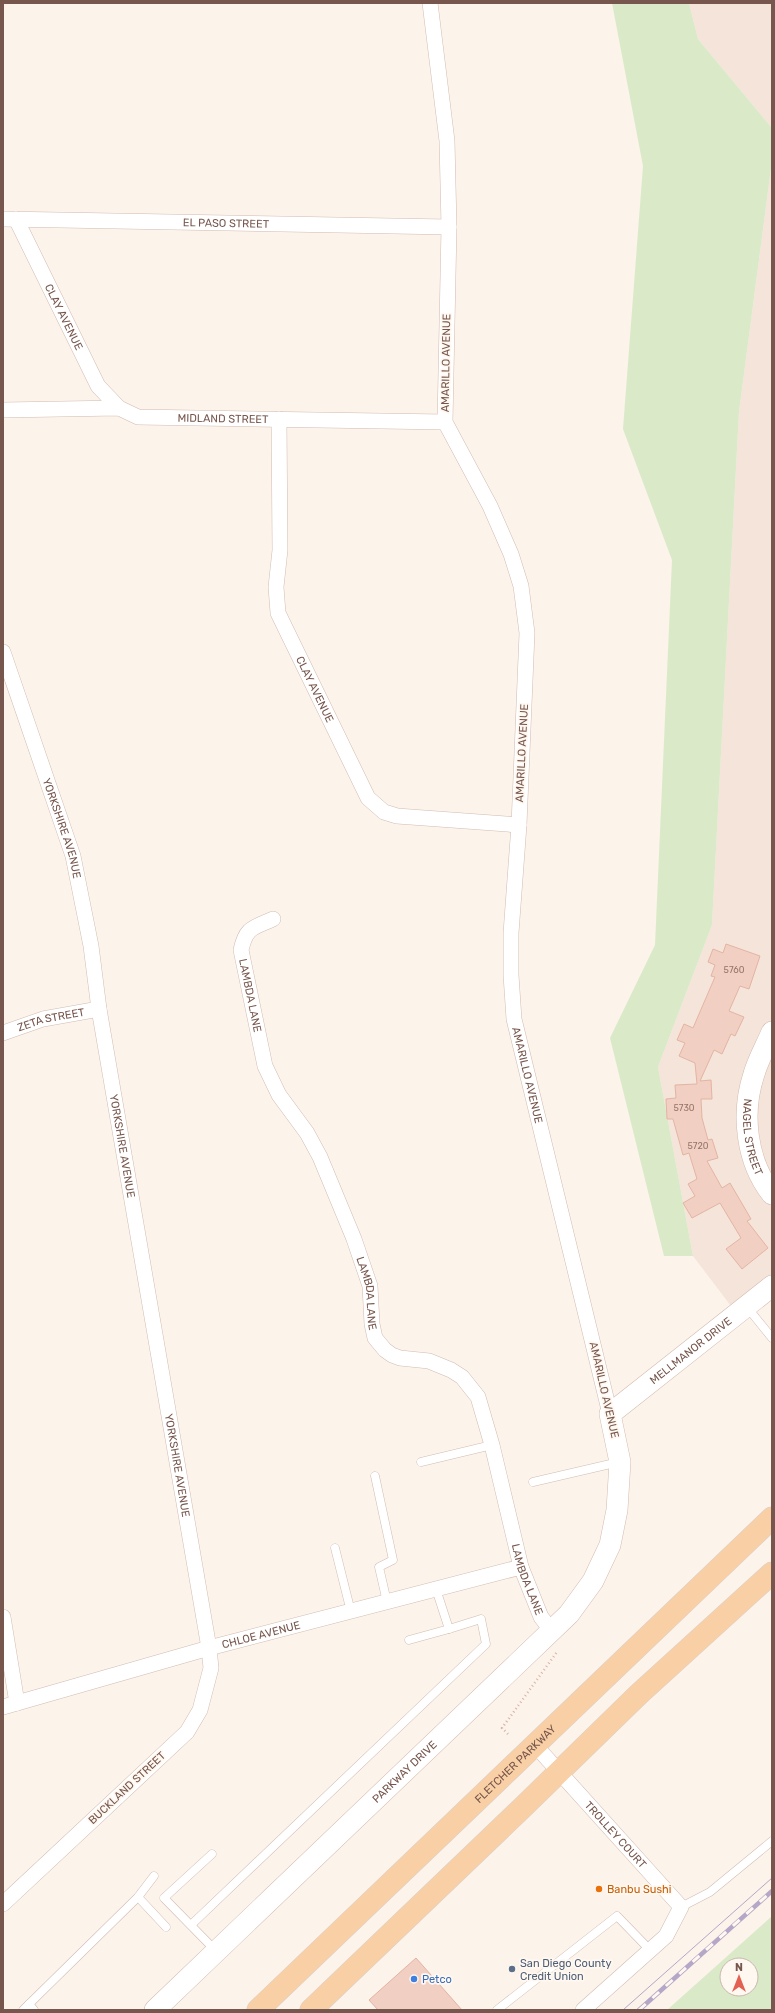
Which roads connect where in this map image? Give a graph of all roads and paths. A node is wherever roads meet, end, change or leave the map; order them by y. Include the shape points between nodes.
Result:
1 (430, 3) edge
2 (9, 220) edge
3 (449, 227) junction
4 (119, 408) junction
5 (3, 410) edge
6 (279, 419) junction
7 (445, 422) junction
8 (3, 652) edge
9 (519, 825) junction
10 (272, 919) dead end
11 (99, 1008) junction
12 (772, 1032) edge
13 (3, 1033) edge
14 (772, 1194) edge
15 (772, 1286) edge
16 (747, 1306) junction
17 (772, 1338) edge
18 (610, 1414) junction
19 (492, 1445) junction
20 (420, 1462) dead end
21 (620, 1462) junction
22 (375, 1476) dead end
23 (533, 1482) dead end
24 (617, 1510) joint
25 (772, 1518) edge
26 (335, 1548) dead end
27 (521, 1567) junction
28 (772, 1573) edge
29 (436, 1589) junction
30 (387, 1602) junction
31 (351, 1612) junction
32 (3, 1618) edge
33 (449, 1629) junction
34 (552, 1631) junction
35 (409, 1640) dead end
36 (209, 1648) junction
37 (558, 1651) dead end
38 (10, 1705) edge
39 (508, 1734) dead end
40 (534, 1744) junction
41 (559, 1772) junction
42 (772, 1840) edge
43 (212, 1854) dead end
44 (154, 1876) dead end
45 (138, 1897) junction
46 (3, 1904) edge
47 (682, 1907) junction
48 (190, 1925) junction
49 (166, 1927) dead end
50 (650, 1950) junction
51 (216, 1952) junction
52 (28, 2008) edge
53 (155, 2010) edge
54 (258, 2010) edge
55 (311, 2010) edge
56 (497, 2010) edge
57 (583, 2010) edge

1 - 3 street, AMARILLO AVENUE via 446,127
2 - 3 street, EL PASO STREET
2 - 4 street, CLAY AVENUE via 98,386
3 - 7 street, AMARILLO AVENUE
4 - 5 street, MIDLAND STREET
4 - 6 street, MIDLAND STREET via 138,417
6 - 7 street, MIDLAND STREET
6 - 9 street, CLAY AVENUE via 280,550 276,587 278,613 368,798 384,812 397,816
7 - 9 street, AMARILLO AVENUE via 504,535 521,586 526,616 527,657
8 - 11 street, YORKSHIRE AVENUE via 73,856 91,946
9 - 18 street, AMARILLO AVENUE via 511,940 514,1019
10 - 19 street, LAMBDA LANE via 249,930 244,936 241,950 265,1066 279,1096 307,1133 320,1157 354,1239 370,1286 375,1338 392,1355 429,1360 462,1377 478,1398
11 - 13 street, ZETA STREET via 43,1019
11 - 36 street, YORKSHIRE AVENUE
12 - 14 street, NAGEL STREET via 754,1073 747,1123 754,1158
15 - 16 street, MELLMANOR DRIVE
16 - 17 lane
16 - 18 street, MELLMANOR DRIVE
18 - 21 street, AMARILLO AVENUE
19 - 20 lane
19 - 27 street, LAMBDA LANE
21 - 23 lane
21 - 24 street, AMARILLO AVENUE
22 - 30 lane via 393,1560 379,1567
24 - 34 street, PARKWAY DRIVE via 610,1545 593,1582 569,1614
25 - 40 main road, FLETCHER PARKWAY
26 - 31 lane
27 - 29 street, CHLOE AVENUE
27 - 34 street, LAMBDA LANE via 541,1617
28 - 41 main road via 639,1694
29 - 30 street, CHLOE AVENUE
29 - 33 lane
30 - 31 street, CHLOE AVENUE
31 - 36 street, CHLOE AVENUE
32 - 38 street
33 - 35 lane
33 - 48 lane via 481,1620 486,1644
34 - 51 street, PARKWAY DRIVE
36 - 38 street, CHLOE AVENUE
36 - 46 street, BUCKLAND STREET via 211,1668 200,1710 187,1732
37 - 39 path via 502,1728
40 - 41 street, TROLLEY COURT
40 - 54 main road, FLETCHER PARKWAY
41 - 47 street, TROLLEY COURT
41 - 55 main road
42 - 47 lane via 710,1892
43 - 48 lane via 164,1898
44 - 45 lane
45 - 49 lane
45 - 52 lane
47 - 50 street via 666,1936
48 - 51 lane
50 - 56 lane via 617,1916
50 - 57 street
51 - 53 street, PARKWAY DRIVE

